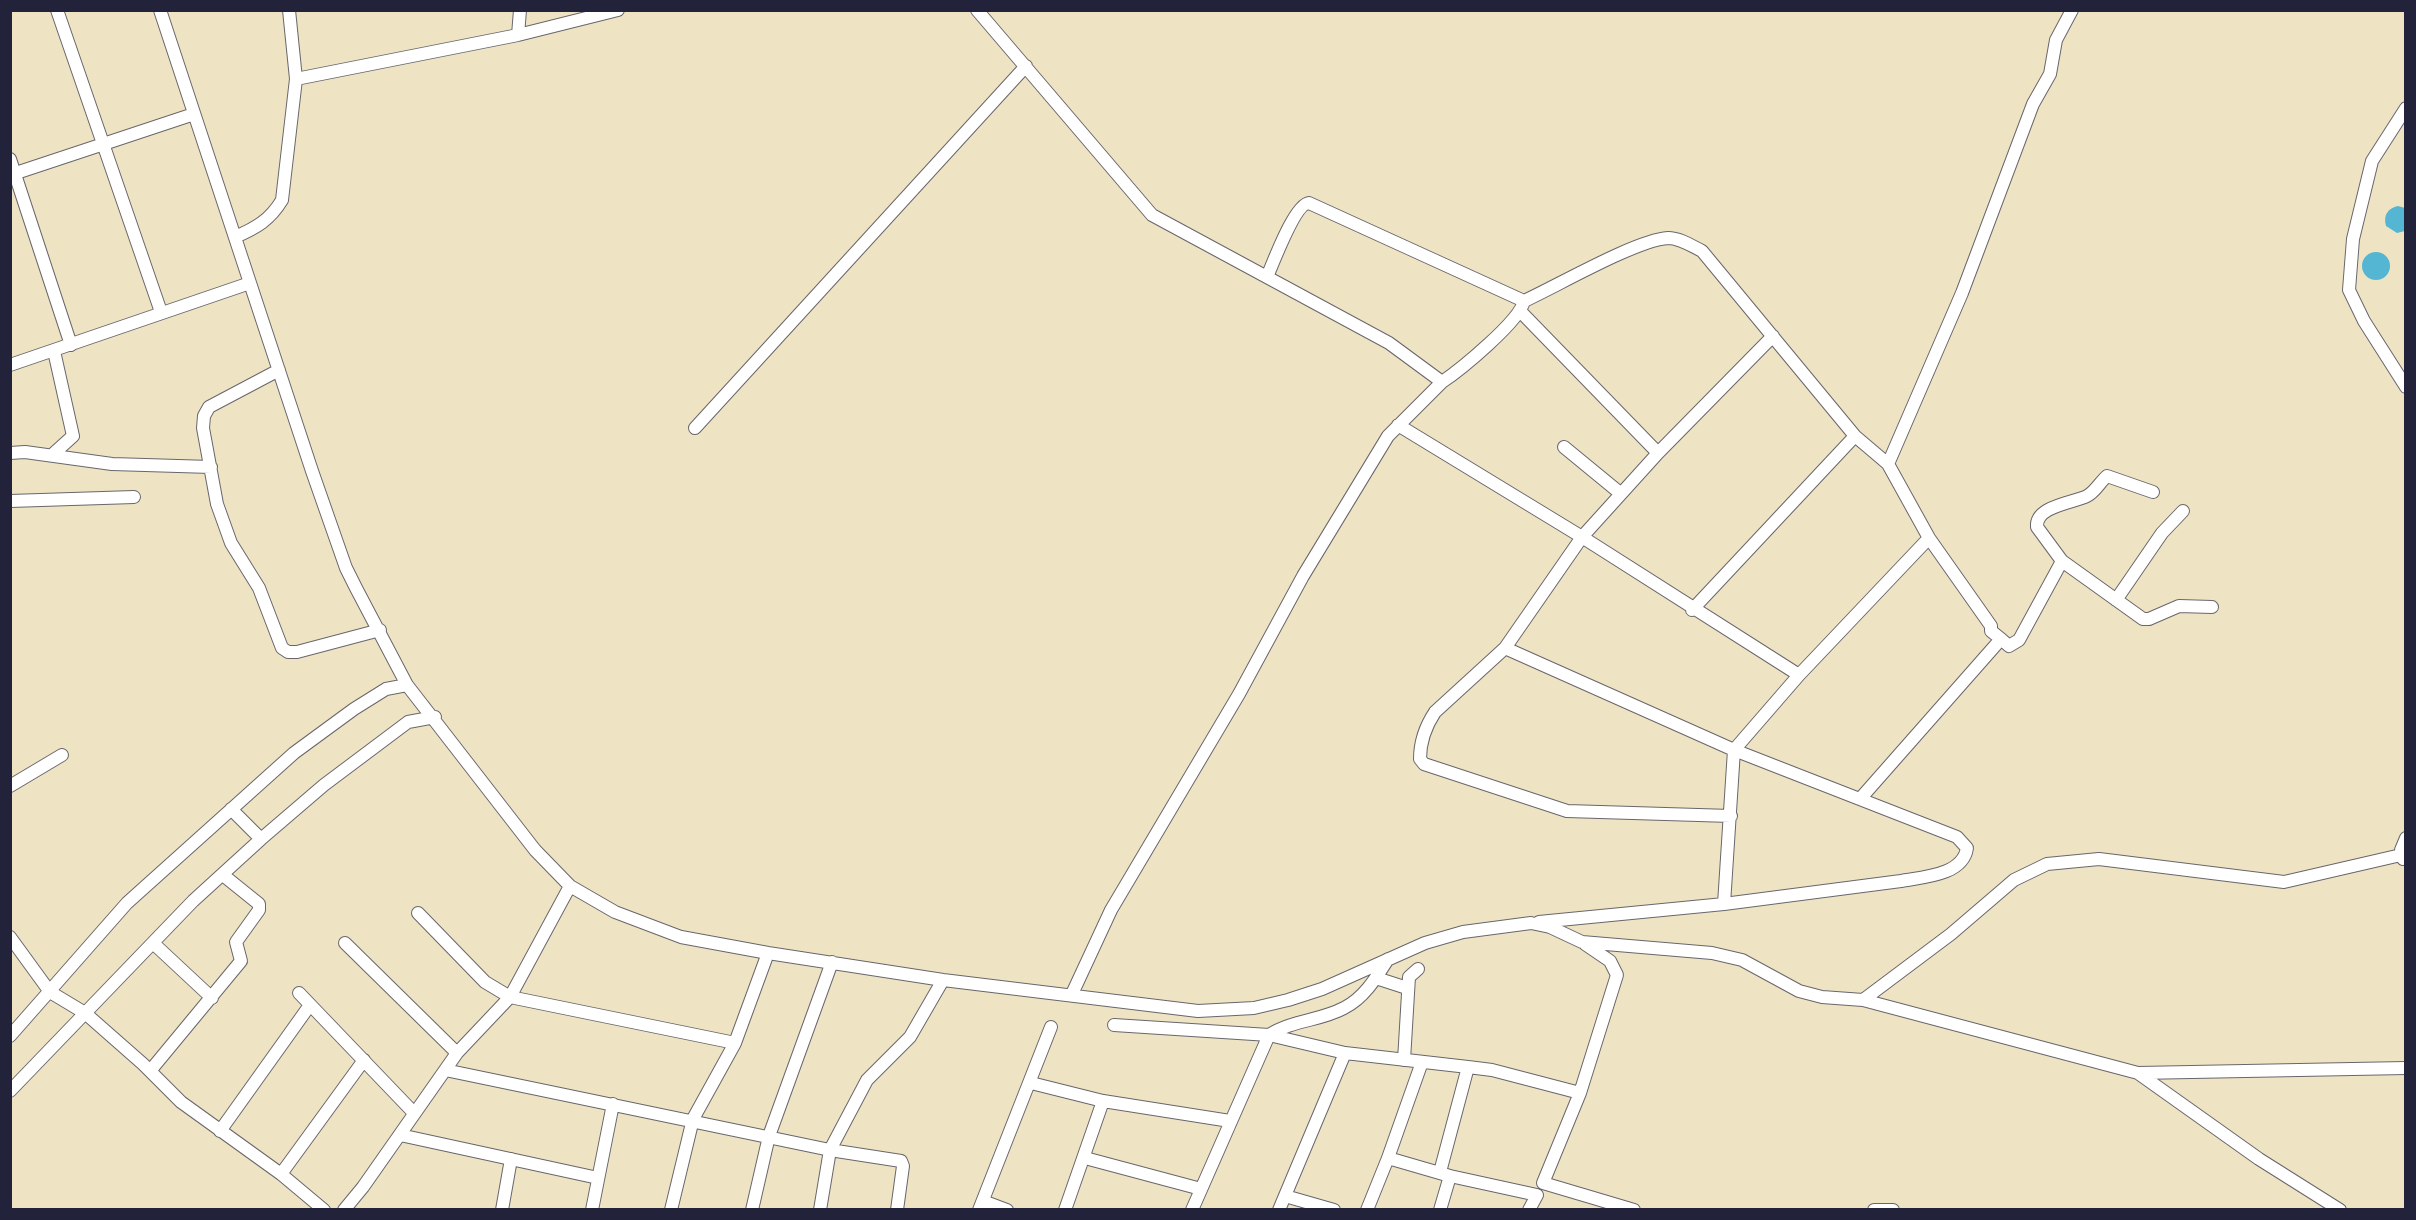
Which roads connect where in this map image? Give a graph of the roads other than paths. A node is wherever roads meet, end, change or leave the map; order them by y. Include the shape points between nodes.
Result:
1 (57, 10) edge
2 (160, 10) edge
3 (288, 10) edge
4 (520, 10) edge
5 (618, 10) edge
6 (977, 10) edge
7 (2072, 10) edge
8 (518, 35) junction
9 (1026, 66) junction
10 (296, 79) junction
11 (2406, 108) edge
12 (194, 114) junction
13 (104, 142) junction
14 (10, 159) edge
15 (13, 174) edge
16 (235, 237) junction
17 (1267, 277) junction
18 (250, 283) junction
19 (1522, 306) junction
20 (161, 312) junction
21 (1773, 336) junction
22 (71, 345) junction
23 (54, 351) junction
24 (10, 365) edge
25 (279, 370) junction
26 (1442, 382) junction
27 (2406, 387) edge
28 (1398, 425) junction
29 (695, 428) dead end
30 (1855, 436) junction
31 (1564, 447) dead end
32 (10, 453) edge
33 (1658, 453) junction
34 (52, 455) junction
35 (1887, 464) junction
36 (210, 467) junction
37 (2154, 492) dead end
38 (1620, 493) junction
39 (134, 497) dead end
40 (10, 501) edge
41 (2183, 511) dead end
42 (1582, 537) junction
43 (1929, 538) junction
44 (2062, 561) junction
45 (2116, 600) junction
46 (2212, 607) dead end
47 (1692, 610) junction
48 (380, 630) junction
49 (2001, 639) junction
50 (1504, 648) junction
51 (1799, 675) junction
52 (407, 685) junction
53 (435, 717) junction
54 (1734, 750) junction
55 (62, 755) dead end
56 (10, 786) edge
57 (1860, 799) junction
58 (231, 809) junction
59 (1731, 816) junction
60 (2406, 838) edge
61 (261, 839) junction
62 (2403, 858) edge
63 (223, 875) junction
64 (570, 886) junction
65 (1724, 904) junction
66 (418, 913) dead end
67 (1531, 923) junction
68 (10, 937) edge
69 (1582, 942) junction
70 (153, 943) junction
71 (345, 943) dead end
72 (768, 953) junction
73 (1389, 958) junction
74 (832, 963) junction
75 (1418, 969) dead end
76 (1376, 978) junction
77 (943, 980) junction
78 (1407, 988) junction
79 (50, 992) junction
80 (299, 993) dead end
81 (1071, 994) junction
82 (510, 997) junction
83 (212, 998) junction
84 (1863, 1000) junction
85 (310, 1005) junction
86 (85, 1013) junction
87 (1114, 1025) dead end
88 (1051, 1027) dead end
89 (1269, 1035) junction
90 (10, 1036) edge
91 (735, 1043) junction
92 (457, 1053) junction
93 (1345, 1053) junction
94 (364, 1060) junction
95 (1404, 1060) junction
96 (1422, 1062) junction
97 (1468, 1067) junction
98 (2406, 1068) edge
99 (445, 1070) junction
100 (150, 1071) junction
101 (2138, 1073) junction
102 (1031, 1083) junction
103 (10, 1091) edge
104 (1580, 1093) junction
105 (1103, 1101) junction
106 (613, 1104) junction
107 (414, 1113) junction
108 (693, 1119) junction
109 (1230, 1121) junction
110 (220, 1131) junction
111 (400, 1135) junction
112 (768, 1136) junction
113 (830, 1150) junction
114 (1085, 1158) junction
115 (1388, 1158) junction
116 (511, 1159) junction
117 (281, 1174) junction
118 (1445, 1174) junction
119 (598, 1178) junction
120 (1543, 1183) junction
121 (1200, 1189) junction
122 (1285, 1196) junction
123 (1537, 1196) junction
124 (981, 1205) edge
125 (324, 1209) edge
126 (344, 1209) edge
127 (502, 1209) edge
128 (592, 1209) edge
129 (671, 1209) edge
130 (752, 1209) edge
131 (820, 1209) edge
132 (897, 1209) edge
133 (1007, 1209) edge
134 (1065, 1209) edge
135 (1192, 1209) edge
136 (1279, 1209) edge
137 (1334, 1209) edge
138 (1367, 1209) edge
139 (1440, 1209) edge
140 (1529, 1209) edge
141 (1634, 1209) edge
142 (1874, 1209) edge
143 (1893, 1209) edge
144 (2340, 1209) edge

1 - 13 street
2 - 12 street
3 - 10 street
4 - 8 street
5 - 8 street
6 - 9 street
7 - 35 street via 2056,40 2050,74 2033,104 1962,293
8 - 10 street
9 - 17 street via 1152,215
9 - 29 street
10 - 16 street via 282,200 260,226
11 - 27 street via 2372,161 2353,239 2349,290
12 - 13 street
12 - 16 street
13 - 15 street
13 - 20 street
14 - 15 street
15 - 22 street
16 - 18 street
17 - 19 street via 1293,220 1301,206 1309,203
17 - 26 street via 1389,343
18 - 20 street
18 - 25 street
19 - 21 street via 1630,251 1667,238 1702,251
19 - 26 street via 1463,368
19 - 33 street
20 - 22 street
21 - 30 street
21 - 33 street
22 - 23 street
23 - 24 street
23 - 34 street via 73,436
25 - 36 street via 209,407 203,428
25 - 48 street via 346,568
26 - 28 street
28 - 42 street
28 - 81 street via 1303,576 1111,910
30 - 35 street
30 - 47 street
31 - 38 street
32 - 34 street
33 - 38 street
34 - 36 street via 112,464
35 - 43 street
36 - 48 street via 231,543 259,588 282,648 297,652
37 - 44 street via 2107,476 2087,496 2044,513 2037,527
38 - 42 street
39 - 40 street
41 - 45 street via 2162,533
42 - 47 street
42 - 50 street
43 - 49 street via 1991,631
43 - 51 street
44 - 45 street
44 - 49 street via 2019,640 2009,646
45 - 46 street via 2143,619 2179,606
47 - 51 street
48 - 52 street
49 - 57 street
50 - 54 street
50 - 59 street via 1435,712 1420,748 1424,764 1567,811
51 - 54 street
52 - 53 street
52 - 58 street via 386,689 354,709 294,753
53 - 61 street via 408,722 324,785
53 - 64 street via 535,850
54 - 57 street
54 - 59 street
55 - 56 street
57 - 65 street via 1957,837 1967,848 1965,859 1940,872 1901,881
58 - 61 street
58 - 79 street via 127,903
59 - 65 street
60 - 62 street
61 - 63 street
62 - 84 street via 2284,882 2099,859 2048,864 2014,880 1951,934
63 - 70 street
63 - 83 street via 254,898 259,910 236,942 241,961
64 - 72 street via 615,912 681,937
64 - 82 street
65 - 67 street
66 - 82 street via 485,982
67 - 69 street
67 - 73 street via 1463,932
68 - 79 street
69 - 84 street via 1712,953 1742,960 1799,991
69 - 104 street via 1610,961 1617,975
70 - 83 street
70 - 86 street
71 - 92 street
72 - 74 street
72 - 91 street
73 - 76 street
73 - 81 street via 1322,989 1235,1010 1158,1008
74 - 77 street
74 - 112 street
75 - 78 street via 1409,977
76 - 78 street
76 - 89 street via 1346,1008
77 - 81 street
77 - 113 street via 910,1037 867,1080
78 - 95 street
79 - 86 street
79 - 90 street
80 - 85 street
82 - 91 street
82 - 92 street
83 - 100 street
84 - 101 street
85 - 94 street
85 - 110 street
86 - 100 street
86 - 103 street
87 - 89 street
88 - 102 street
89 - 93 street
89 - 109 street
91 - 108 street
92 - 99 street
93 - 95 street
93 - 122 street
94 - 107 street
94 - 117 street
95 - 96 street
96 - 97 street
96 - 115 street
97 - 104 street
97 - 118 street
98 - 101 street
99 - 106 street
99 - 107 street
100 - 110 street via 181,1102
101 - 144 street via 2259,1159
102 - 105 street
102 - 124 street
104 - 120 street
105 - 109 street
105 - 114 street
106 - 108 street
106 - 119 street
107 - 111 street
108 - 112 street
108 - 129 street
109 - 121 street
110 - 117 street
111 - 116 street
111 - 126 street
112 - 113 street
112 - 130 street
113 - 131 street
113 - 132 street via 901,1161
114 - 121 street
114 - 134 street
115 - 118 street
115 - 138 street
116 - 119 street
116 - 127 street
117 - 125 street
118 - 123 street
118 - 139 street
119 - 128 street
120 - 123 street
120 - 141 street
121 - 135 street
122 - 136 street
122 - 137 street
123 - 140 street
124 - 133 street
142 - 143 street

